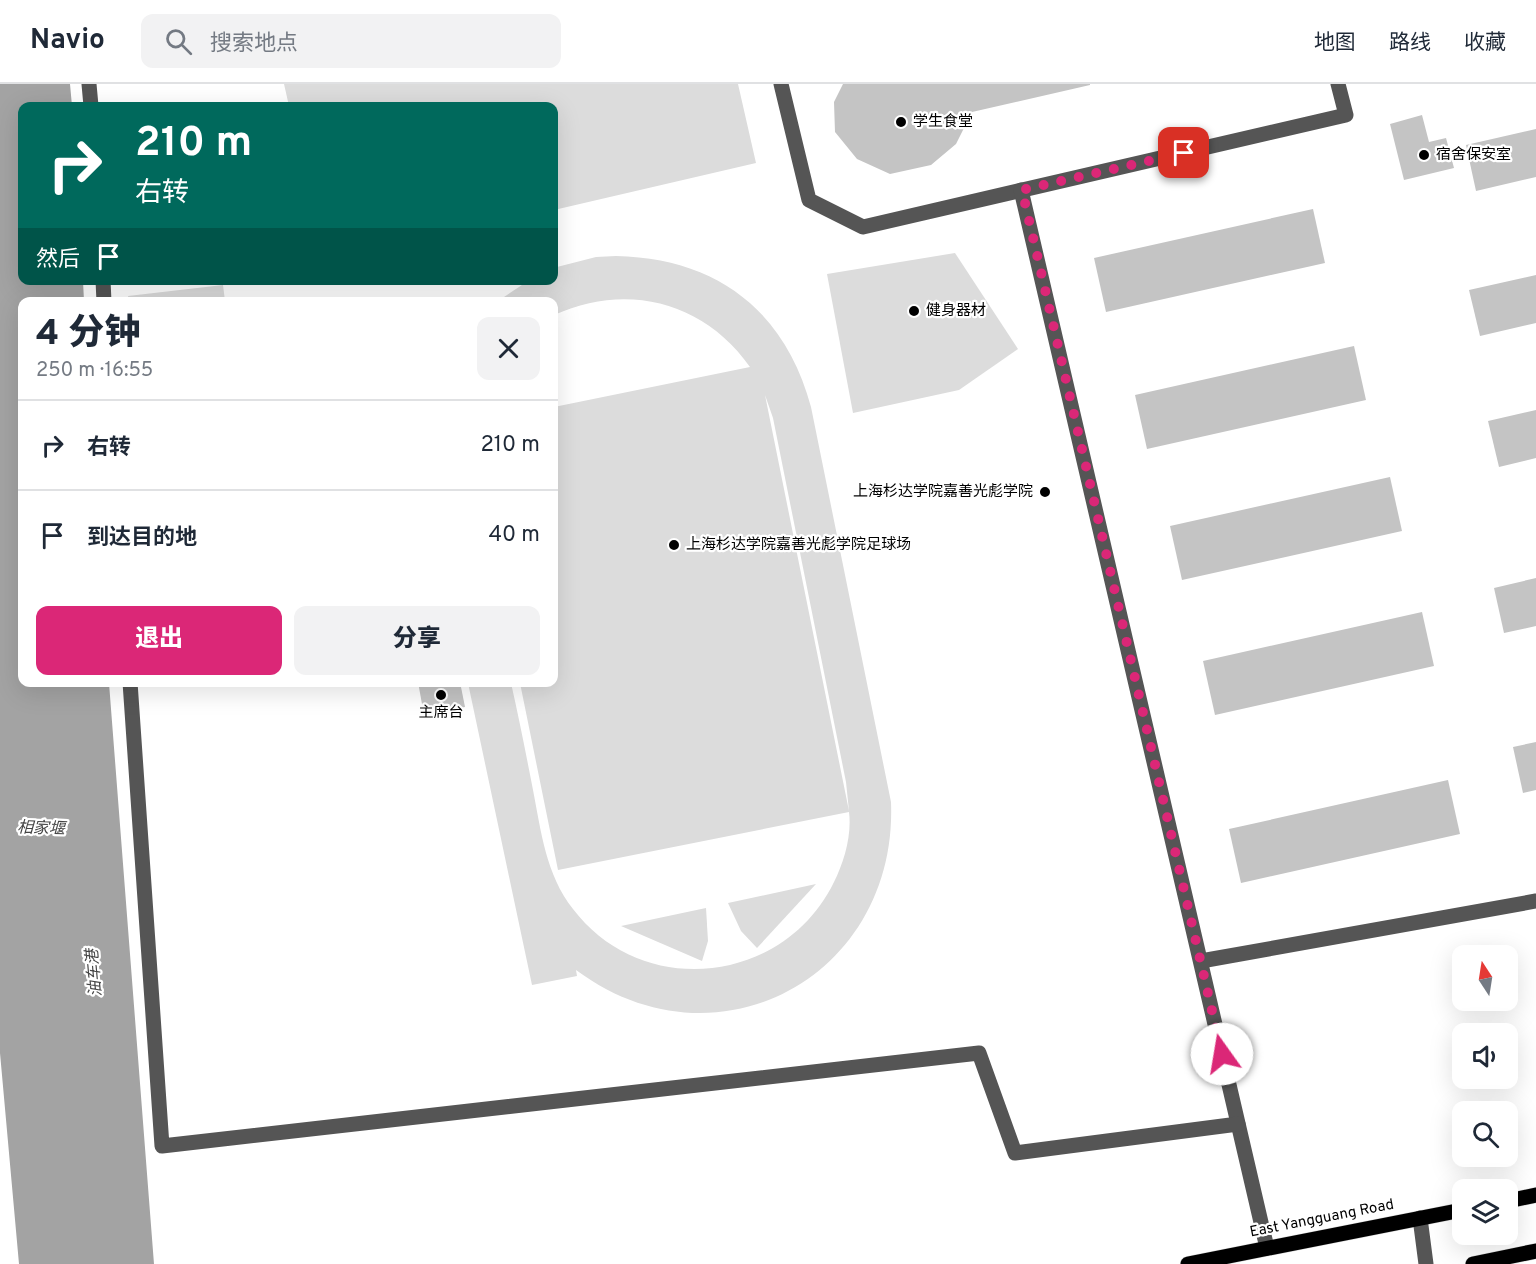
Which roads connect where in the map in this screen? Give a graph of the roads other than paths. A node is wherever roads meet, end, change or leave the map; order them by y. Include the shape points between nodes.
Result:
1 (89, 84) edge
2 (781, 84) edge
3 (1338, 84) edge
4 (91, 102) edge
5 (1022, 190) junction
6 (130, 687) edge
7 (1536, 901) edge
8 (1200, 961) junction
9 (1238, 1124) junction
10 (1536, 1195) edge
11 (1518, 1199) edge
12 (1452, 1212) edge
13 (1420, 1218) junction
14 (1267, 1248) junction
15 (1536, 1251) edge
16 (1188, 1264) edge
17 (1426, 1264) edge
18 (1473, 1264) edge

1 - 4 street
2 - 5 street via 809,200 863,227
3 - 5 street via 1346,115
5 - 8 street
6 - 9 street via 162,1146 980,1053 1015,1153
7 - 8 street
8 - 9 street
9 - 14 street
10 - 11 main road
12 - 13 main road, East Yangguang Road
13 - 14 main road, East Yangguang Road
13 - 17 street
14 - 16 main road, East Yangguang Road
15 - 18 main road

